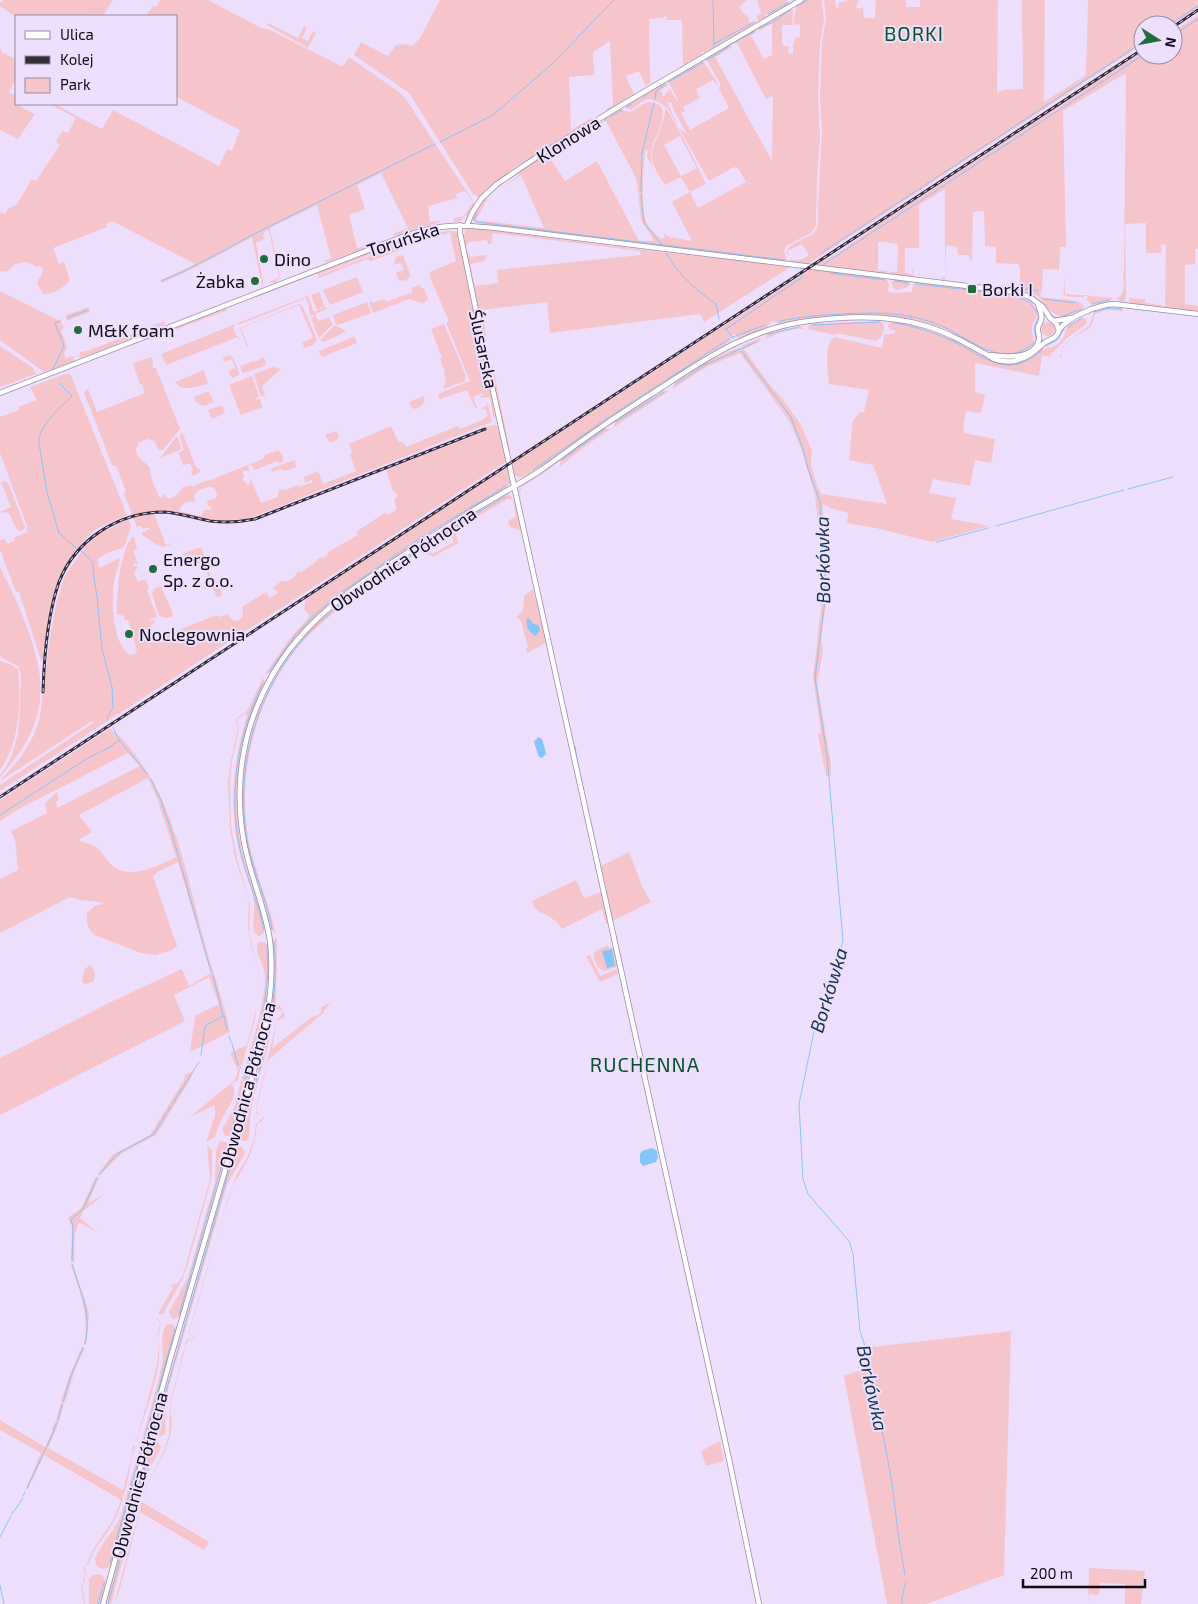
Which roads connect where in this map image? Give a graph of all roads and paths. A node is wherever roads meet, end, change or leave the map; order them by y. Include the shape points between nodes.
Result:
1 (801, 0) edge
2 (460, 225) junction
3 (467, 225) junction
4 (1038, 304) junction
5 (1198, 314) edge
6 (1072, 318) junction
7 (1053, 320) junction
8 (1041, 322) junction
9 (1058, 331) junction
10 (1039, 334) junction
11 (1050, 339) junction
12 (987, 355) junction
13 (0, 393) edge
14 (514, 486) junction
15 (103, 1604) edge
16 (759, 1604) edge

1 - 3 street, Klonowa via 497,184 484,196
2 - 3 street, Toruńska
2 - 13 street, Toruńska via 416,231
2 - 14 street, Ślusarska
3 - 4 street, Toruńska via 1016,292
4 - 7 street
4 - 8 street
5 - 6 street via 1107,304
6 - 7 street
6 - 9 street
7 - 8 street
7 - 9 street
8 - 10 street
9 - 11 street
10 - 11 street
10 - 12 street, Obwodnica Północna via 1036,346 1023,354 1010,357
11 - 12 street, Obwodnica Północna via 1019,360 1000,361
12 - 14 street, Obwodnica Północna via 944,332 899,320 820,320 774,328 736,342 707,358
14 - 15 street, Obwodnica Północna via 379,571 325,612 282,661 253,717 242,766 240,811 246,855 263,907 270,944 272,979 268,1012
14 - 16 street, Ślusarska

